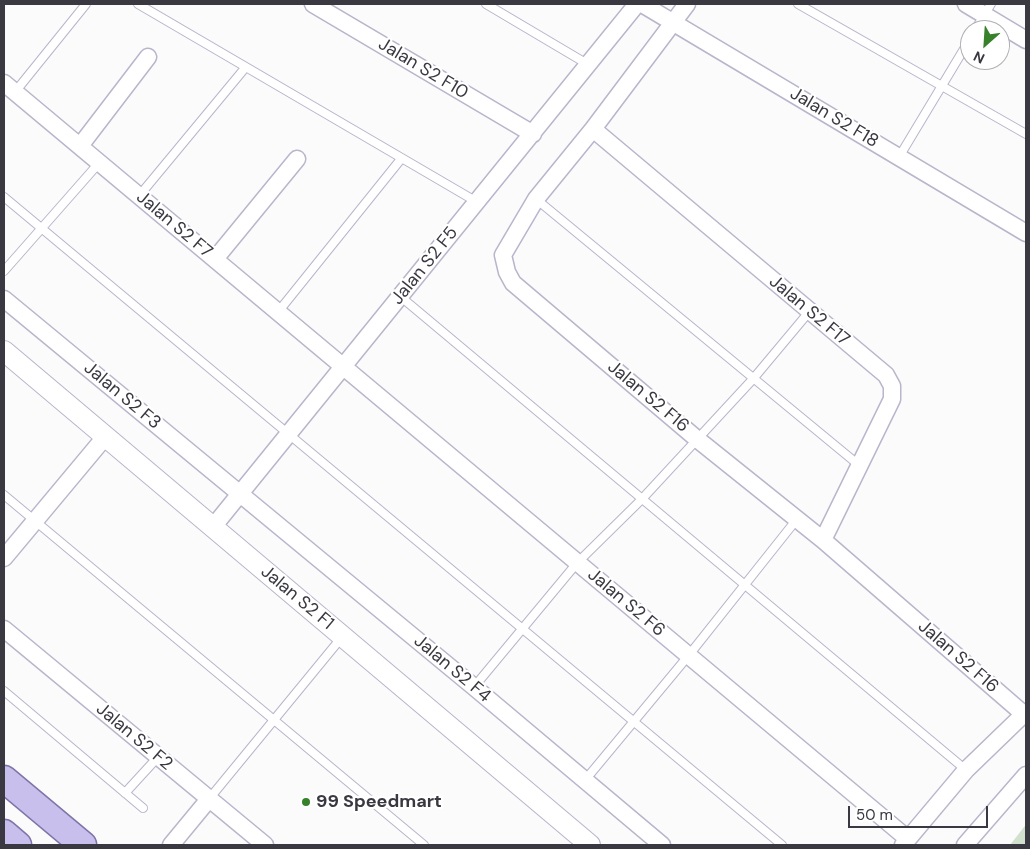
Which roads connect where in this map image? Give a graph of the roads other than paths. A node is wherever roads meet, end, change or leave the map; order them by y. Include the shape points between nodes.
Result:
1 (86, 4) edge
2 (138, 4) edge
3 (313, 4) edge
4 (486, 4) edge
5 (637, 4) edge
6 (642, 4) edge
7 (687, 4) edge
8 (798, 4) edge
9 (966, 4) edge
10 (988, 9) edge
11 (981, 20) edge
12 (673, 22) junction
13 (1026, 40) edge
14 (960, 56) edge
15 (148, 57) dead end
16 (589, 65) junction
17 (245, 68) junction
18 (942, 86) junction
19 (9, 88) edge
20 (593, 129) junction
21 (533, 134) junction
22 (1026, 134) edge
23 (80, 146) junction
24 (899, 157) junction
25 (296, 159) dead end
26 (401, 159) junction
27 (99, 163) junction
28 (139, 196) junction
29 (4, 197) edge
30 (536, 199) junction
31 (477, 202) junction
32 (42, 229) junction
33 (1026, 233) edge
34 (215, 259) junction
35 (4, 271) edge
36 (401, 297) junction
37 (4, 298) edge
38 (278, 312) junction
39 (809, 312) junction
40 (4, 351) edge
41 (344, 367) junction
42 (753, 379) junction
43 (289, 434) junction
44 (105, 437) junction
45 (697, 439) junction
46 (860, 466) junction
47 (240, 494) junction
48 (4, 495) edge
49 (642, 499) junction
50 (797, 519) junction
51 (35, 521) junction
52 (213, 527) junction
53 (823, 540) junction
54 (4, 558) edge
55 (577, 563) junction
56 (744, 584) junction
57 (4, 629) edge
58 (522, 629) junction
59 (342, 637) junction
60 (689, 655) junction
61 (474, 687) junction
62 (4, 691) edge
63 (1025, 714) edge
64 (274, 720) junction
65 (634, 722) junction
66 (158, 757) junction
67 (966, 770) junction
68 (1026, 775) edge
69 (4, 779) edge
70 (586, 779) junction
71 (125, 793) junction
72 (209, 799) junction
73 (143, 808) dead end
74 (4, 833) edge
75 (581, 842) edge
76 (906, 842) edge
77 (257, 843) edge
78 (18, 845) edge
79 (83, 845) edge
80 (171, 845) edge
81 (424, 845) edge
82 (662, 845) edge
83 (782, 845) edge
84 (965, 845) edge

1 - 19 lane
2 - 17 lane
3 - 21 street, Jalan S2 F10
4 - 16 lane
5 - 16 street, Jalan S2 F5
6 - 12 street, Jalan S2 F18
7 - 12 street, Jalan S2 F16
8 - 18 lane
9 - 10 street
10 - 11 lane
10 - 13 street
12 - 20 street, Jalan S2 F16
12 - 24 street, Jalan S2 F18
14 - 18 lane
15 - 23 street
16 - 21 street, Jalan S2 F5
17 - 26 lane
17 - 28 lane
18 - 22 lane
18 - 24 lane
19 - 23 street, Jalan S2 F7
20 - 30 street, Jalan S2 F16
20 - 39 street, Jalan S2 F17
21 - 31 street, Jalan S2 F5
23 - 27 street, Jalan S2 F7
24 - 33 street, Jalan S2 F18
25 - 34 street
26 - 31 lane
26 - 38 lane
27 - 28 street, Jalan S2 F7
27 - 32 lane
28 - 34 street, Jalan S2 F7
29 - 32 lane
30 - 42 lane
30 - 45 street, Jalan S2 F16 via 503,255 513,283
31 - 36 street, Jalan S2 F5
32 - 35 lane
32 - 43 lane
34 - 38 street, Jalan S2 F7
36 - 41 street, Jalan S2 F5
36 - 49 lane
37 - 47 street, Jalan S2 F3
38 - 41 street, Jalan S2 F7
39 - 42 lane
39 - 46 street, Jalan S2 F17 via 886,375 892,386 892,399
40 - 44 street, Jalan S2 F1
41 - 43 street, Jalan S2 F5
41 - 55 street, Jalan S2 F6
42 - 45 lane
42 - 46 lane
43 - 47 street, Jalan S2 F5
43 - 58 lane
44 - 51 street
44 - 52 street, Jalan S2 F1
45 - 49 lane
45 - 50 street, Jalan S2 F16
46 - 53 street, Jalan S2 F17
47 - 52 street, Jalan S2 F5
47 - 61 street, Jalan S2 F4
48 - 51 lane
49 - 55 lane
49 - 56 lane
50 - 53 street, Jalan S2 F16
50 - 56 lane
51 - 54 street
51 - 64 lane
52 - 59 street, Jalan S2 F1
53 - 63 street, Jalan S2 F16
55 - 58 lane
55 - 60 street, Jalan S2 F6
56 - 60 lane
56 - 67 lane
57 - 66 street, Jalan S2 F2
58 - 61 lane
58 - 65 lane
59 - 64 lane
59 - 75 street, Jalan S2 F1
60 - 65 lane
60 - 76 street, Jalan S2 F6
61 - 70 street, Jalan S2 F4
62 - 71 lane
63 - 67 street
64 - 72 lane
64 - 81 lane
65 - 70 lane
65 - 83 lane
66 - 71 lane
66 - 72 street, Jalan S2 F2
67 - 76 street
68 - 84 street
69 - 79 main road
70 - 82 street, Jalan S2 F4
71 - 73 lane
72 - 77 street, Jalan S2 F2
72 - 80 street
74 - 78 main road

